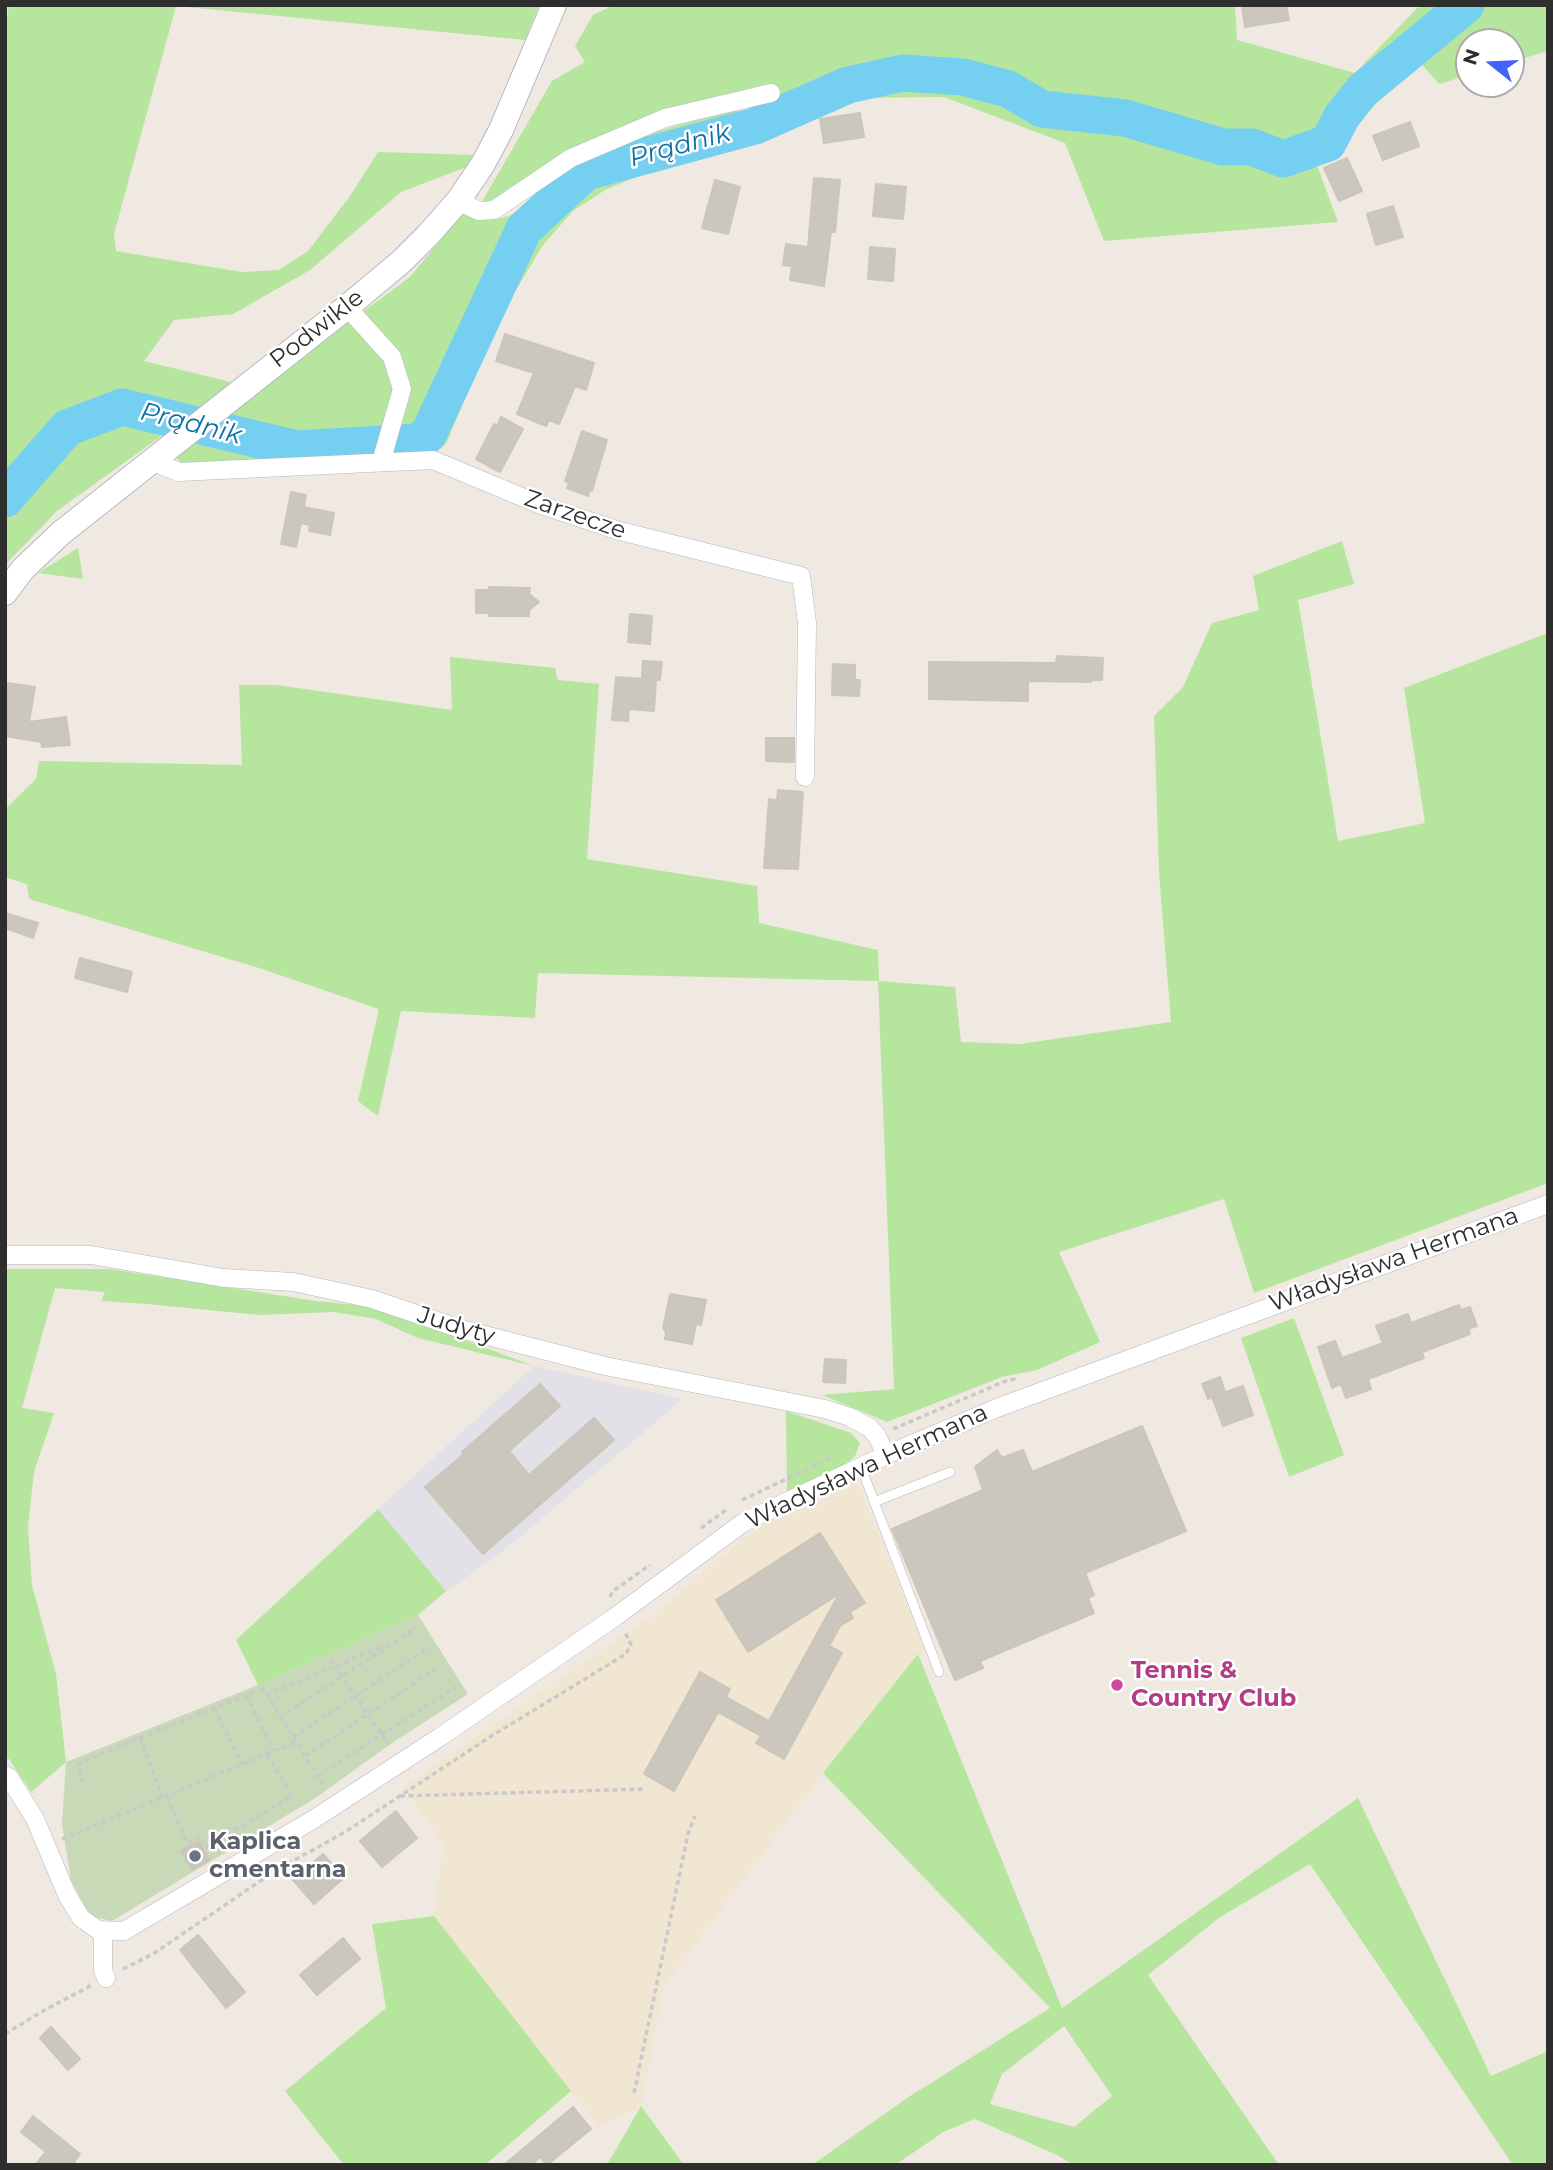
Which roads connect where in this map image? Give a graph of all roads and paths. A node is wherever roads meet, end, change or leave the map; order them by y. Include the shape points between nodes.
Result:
1 (554, 5) edge
2 (771, 93) dead end
3 (458, 201) junction
4 (347, 307) junction
5 (158, 455) junction
6 (381, 460) junction
7 (5, 593) edge
8 (805, 777) dead end
9 (1548, 1204) edge
10 (5, 1255) edge
11 (886, 1455) junction
12 (861, 1467) junction
13 (950, 1472) dead end
14 (874, 1502) junction
15 (619, 1623) dead end
16 (416, 1628) dead end
17 (393, 1642) junction
18 (430, 1647) dead end
19 (330, 1659) dead end
20 (440, 1666) dead end
21 (335, 1667) junction
22 (939, 1672) dead end
23 (342, 1677) junction
24 (262, 1687) dead end
25 (456, 1687) dead end
26 (254, 1692) dead end
27 (246, 1695) junction
28 (266, 1695) junction
29 (355, 1696) junction
30 (214, 1708) junction
31 (368, 1715) junction
32 (280, 1717) junction
33 (381, 1734) junction
34 (293, 1737) junction
35 (140, 1738) junction
36 (296, 1742) junction
37 (388, 1745) dead end
38 (274, 1751) junction
39 (267, 1754) junction
40 (305, 1756) junction
41 (243, 1765) junction
42 (5, 1775) edge
43 (317, 1776) junction
44 (82, 1782) dead end
45 (324, 1786) dead end
46 (646, 1789) dead end
47 (399, 1796) junction
48 (165, 1798) junction
49 (695, 1816) dead end
50 (46, 1845) junction
51 (103, 1932) junction
52 (106, 1978) junction
53 (5, 2034) edge
54 (634, 2093) dead end

1 - 3 street, Podwikle via 501,130
2 - 3 street via 665,118 571,158 494,210 480,211
3 - 4 street, Podwikle via 402,261
4 - 5 street, Podwikle
4 - 6 street via 392,357 402,389
5 - 6 street, Zarzecze via 179,472
5 - 7 street, Podwikle via 61,533
6 - 8 street, Zarzecze via 433,460 541,505 620,531 802,576 807,623
9 - 11 street, Władysława Hermana via 1021,1398
10 - 11 street, Judyty via 91,1255 224,1278 293,1282 372,1299 461,1329 605,1366 825,1409 870,1429
11 - 12 street, Władysława Hermana
12 - 14 lane
12 - 51 street, Władysława Hermana via 744,1522 604,1624 314,1819 124,1931
13 - 14 lane
14 - 22 lane
15 - 47 path via 630,1640 626,1654
16 - 17 path
17 - 21 path
17 - 23 path
18 - 29 path
19 - 21 path
20 - 31 path
21 - 23 path
21 - 28 path
23 - 29 path
23 - 32 path
24 - 28 path
25 - 33 path
26 - 27 path
27 - 30 path
27 - 38 path
28 - 32 path
29 - 31 path
29 - 34 path
30 - 35 path
30 - 41 path
31 - 33 path
31 - 40 path
32 - 34 path
33 - 37 path
33 - 43 path
34 - 36 path
35 - 44 path via 79,1763
35 - 48 path
36 - 38 path
36 - 40 path
38 - 39 path
39 - 41 path
39 - 48 path via 292,1796 205,1848 199,1837 187,1843
40 - 43 path
41 - 48 path
42 - 50 street via 35,1819
43 - 45 path
46 - 47 path
47 - 52 path via 275,1871 153,1954
48 - 50 path
49 - 54 path
50 - 51 street via 81,1918
51 - 52 street
52 - 53 path

